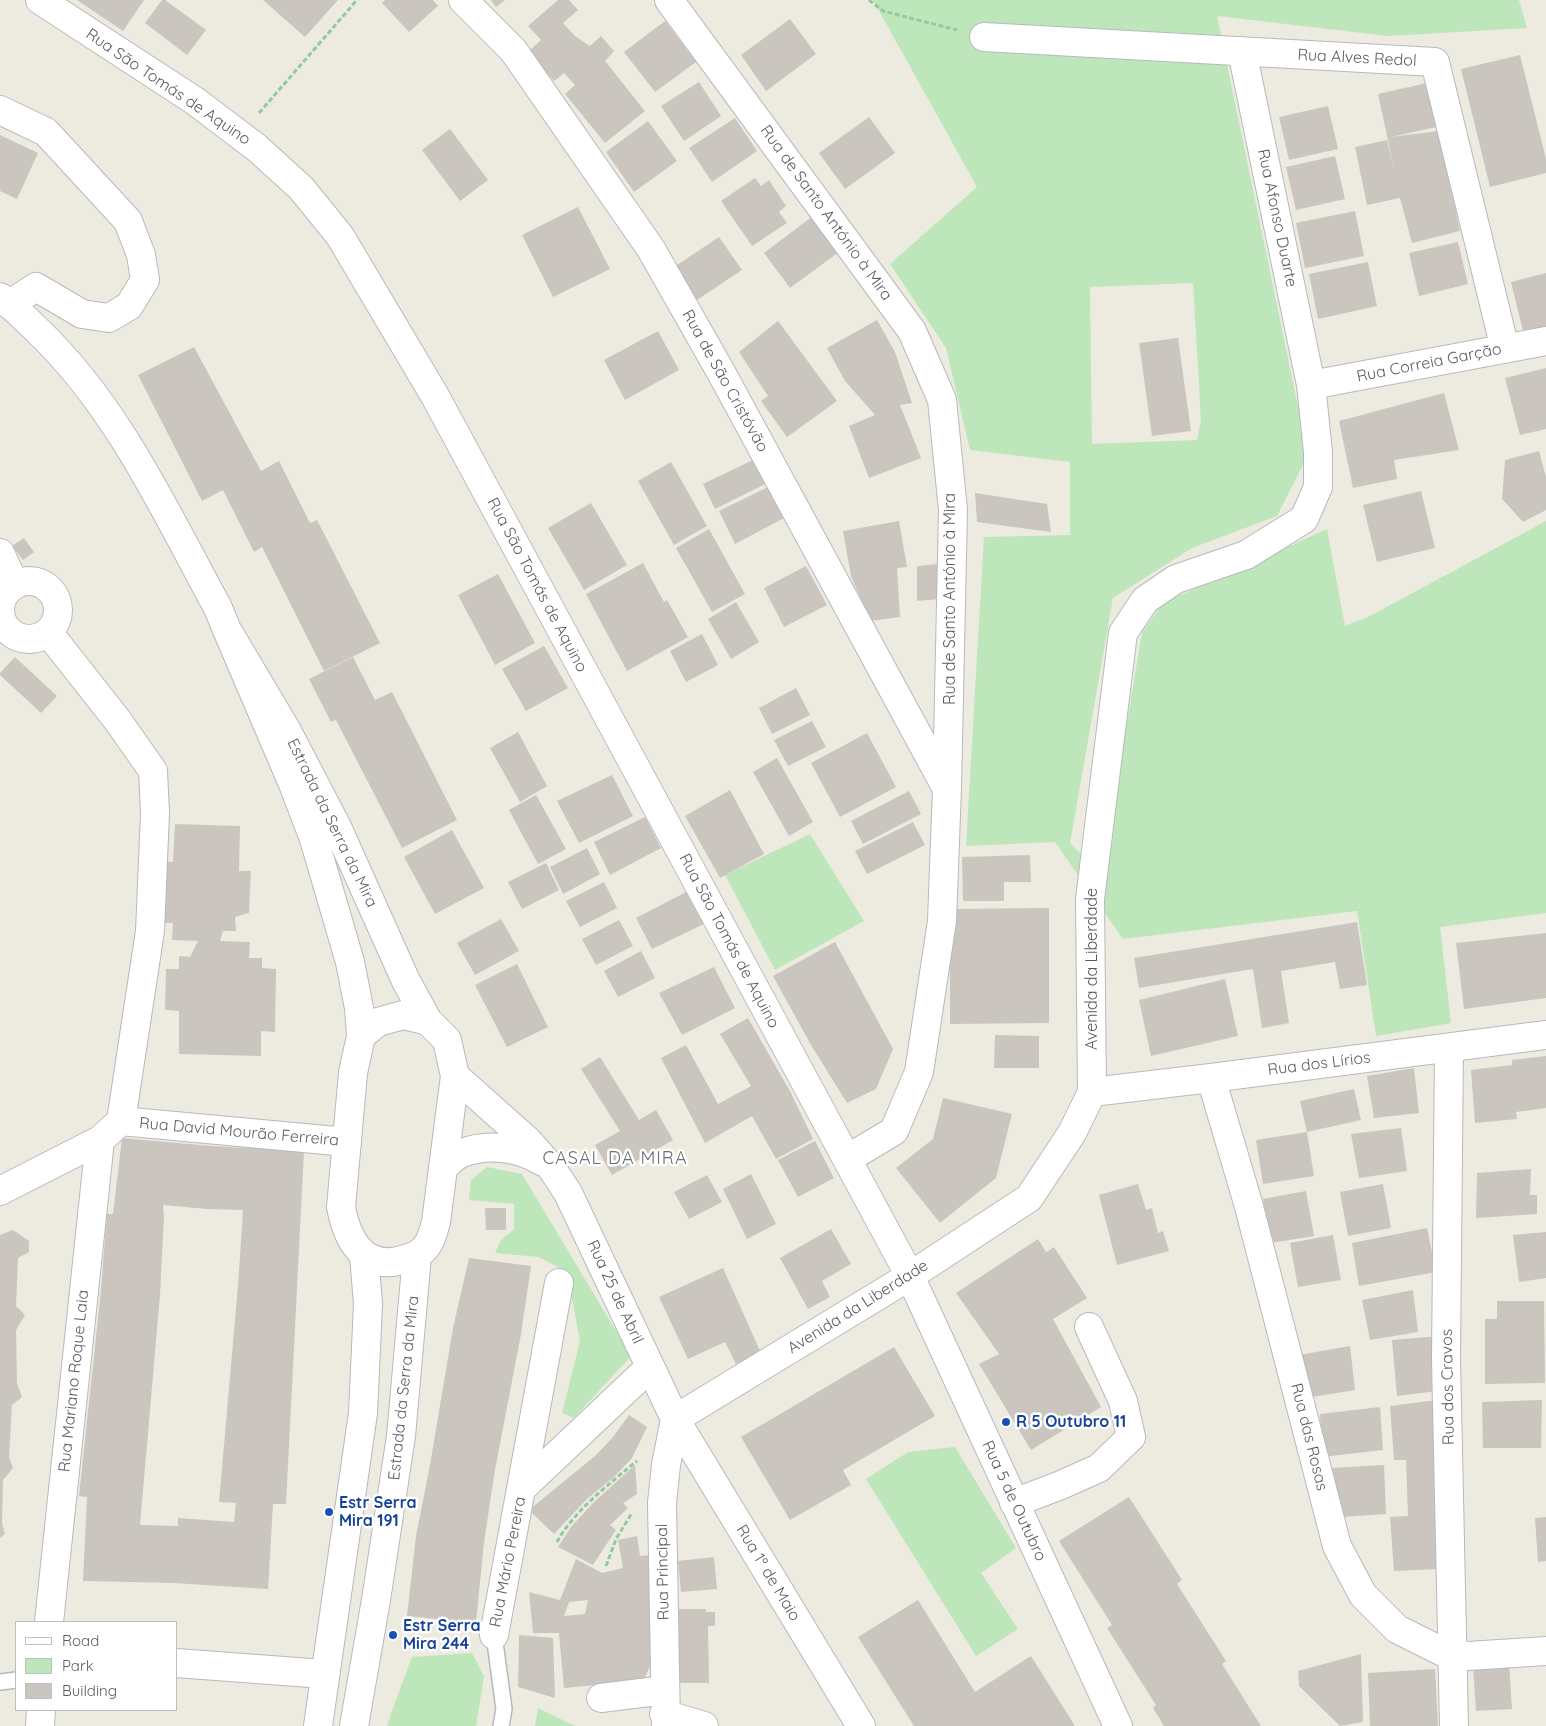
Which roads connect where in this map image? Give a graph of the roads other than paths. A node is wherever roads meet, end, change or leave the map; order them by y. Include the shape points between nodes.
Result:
1 (40, 0) edge
2 (463, 0) edge
3 (669, 0) edge
4 (984, 37) road end
5 (1242, 51) junction
6 (0, 110) edge
7 (5, 300) edge
8 (1546, 341) edge
9 (1505, 349) junction
10 (1311, 385) junction
11 (0, 553) edge
12 (15, 585) junction
13 (227, 630) junction
14 (48, 632) junction
15 (947, 788) junction
16 (428, 1021) junction
17 (1546, 1035) edge
18 (361, 1036) junction
19 (1449, 1048) junction
20 (455, 1076) junction
21 (1211, 1078) junction
22 (1092, 1092) junction
23 (121, 1122) junction
24 (100, 1140) junction
25 (347, 1142) junction
26 (846, 1159) junction
27 (551, 1166) junction
28 (443, 1168) junction
29 (0, 1191) edge
30 (364, 1255) junction
31 (417, 1256) junction
32 (910, 1276) junction
33 (559, 1283) dead end
34 (1089, 1327) dead end
35 (650, 1367) junction
36 (672, 1432) junction
37 (522, 1488) junction
38 (1014, 1503) junction
39 (49, 1621) edge
40 (494, 1635) joint
41 (1546, 1650) edge
42 (1453, 1657) junction
43 (178, 1663) edge
44 (324, 1674) junction
45 (15, 1680) edge
46 (0, 1682) edge
47 (601, 1698) dead end
48 (665, 1710) edge
49 (41, 1711) edge
50 (40, 1726) edge
51 (318, 1726) edge
52 (354, 1726) edge
53 (501, 1726) edge
54 (704, 1726) edge
55 (861, 1726) edge
56 (1118, 1726) edge
57 (1454, 1726) edge

1 - 26 street, Rua São Tomás de Aquino via 195,101 257,148 301,188 340,236 435,396
2 - 15 street, Rua de São Cristóvão via 513,50 651,249
3 - 15 street, Rua de Santo António à Mira via 912,331 942,400 953,510
4 - 5 street, Rua Alves Redol
5 - 9 street, Rua Alves Redol via 1434,62
5 - 10 street, Rua Afonso Duarte
6 - 7 street via 46,132 128,221 141,255 145,280 130,306 109,318 82,314 36,287
7 - 13 street, Estrada da Serra da Mira via 78,373 130,446
8 - 9 street, Rua Correia Garção
9 - 10 street, Rua Correia Garção
10 - 22 street, Avenida da Liberdade via 1318,487 1304,519 1246,555 1176,579 1145,600 1124,633 1090,899
11 - 12 street
12 - 14 street via 33,582 50,590 58,607 58,616
12 - 14 street via 2,600 0,609 6,627 21,638 31,639
13 - 16 street, Estrada da Serra da Mira via 287,731 337,827 397,963
13 - 18 street, Estrada da Serra da Mira via 294,784 314,839 350,962
14 - 23 street via 153,771 155,813 150,931
15 - 26 street, Rua de Santo António à Mira via 942,921 920,1072 894,1132
16 - 18 street via 403,1015 378,1022
16 - 20 street, Estrada da Serra da Mira via 447,1040
17 - 19 street, Rua dos Lírios
18 - 25 street, Estrada da Serra da Mira via 353,1073
19 - 21 street, Rua dos Lírios
19 - 42 street, Rua dos Cravos via 1446,1359
20 - 27 street, Rua 25 de Abril via 528,1141
20 - 28 street, Estrada da Serra da Mira
21 - 22 street, Rua dos Lírios
21 - 42 street, Rua das Rosas via 1248,1203 1336,1546 1362,1594 1397,1629
22 - 32 street, Avenida da Liberdade via 1072,1133 1029,1198
23 - 24 street, Rua David Mourão Ferreira
23 - 25 street, Rua David Mourão Ferreira
24 - 29 street, Rua David Mourão Ferreira
24 - 39 street, Rua Mariano Roque Laia
25 - 30 street, Estrada da Serra da Mira via 341,1207 345,1227
26 - 32 street, Rua São Tomás de Aquino
27 - 28 street via 513,1149 489,1147 460,1154
27 - 35 street, Rua 25 de Abril via 568,1193
28 - 31 street, Estrada da Serra da Mira via 436,1222 428,1244
30 - 31 street via 394,1262
30 - 44 street, Estrada da Serra da Mira via 368,1304 363,1413
31 - 52 street, Estrada da Serra da Mira via 401,1436
32 - 36 street, Avenida da Liberdade
32 - 38 street, Rua 5 de Outubro
33 - 37 street, Rua Mário Pereira
34 - 38 street via 1123,1401 1131,1437 1099,1468
35 - 36 street, Rua 25 de Abril
35 - 37 street, Rua Mário Pereira
36 - 48 street, Rua Principal via 662,1503
36 - 55 street, Rua 1º de Maio
37 - 40 street, Rua Mário Pereira
38 - 56 street, Rua 5 de Outubro
40 - 53 lane, Rua Mário Pereira via 504,1709
41 - 42 street
42 - 57 street, Rua dos Cravos
43 - 44 street
44 - 51 street, Estrada da Serra da Mira
45 - 46 lane
47 - 48 street
48 - 54 street
49 - 50 street

